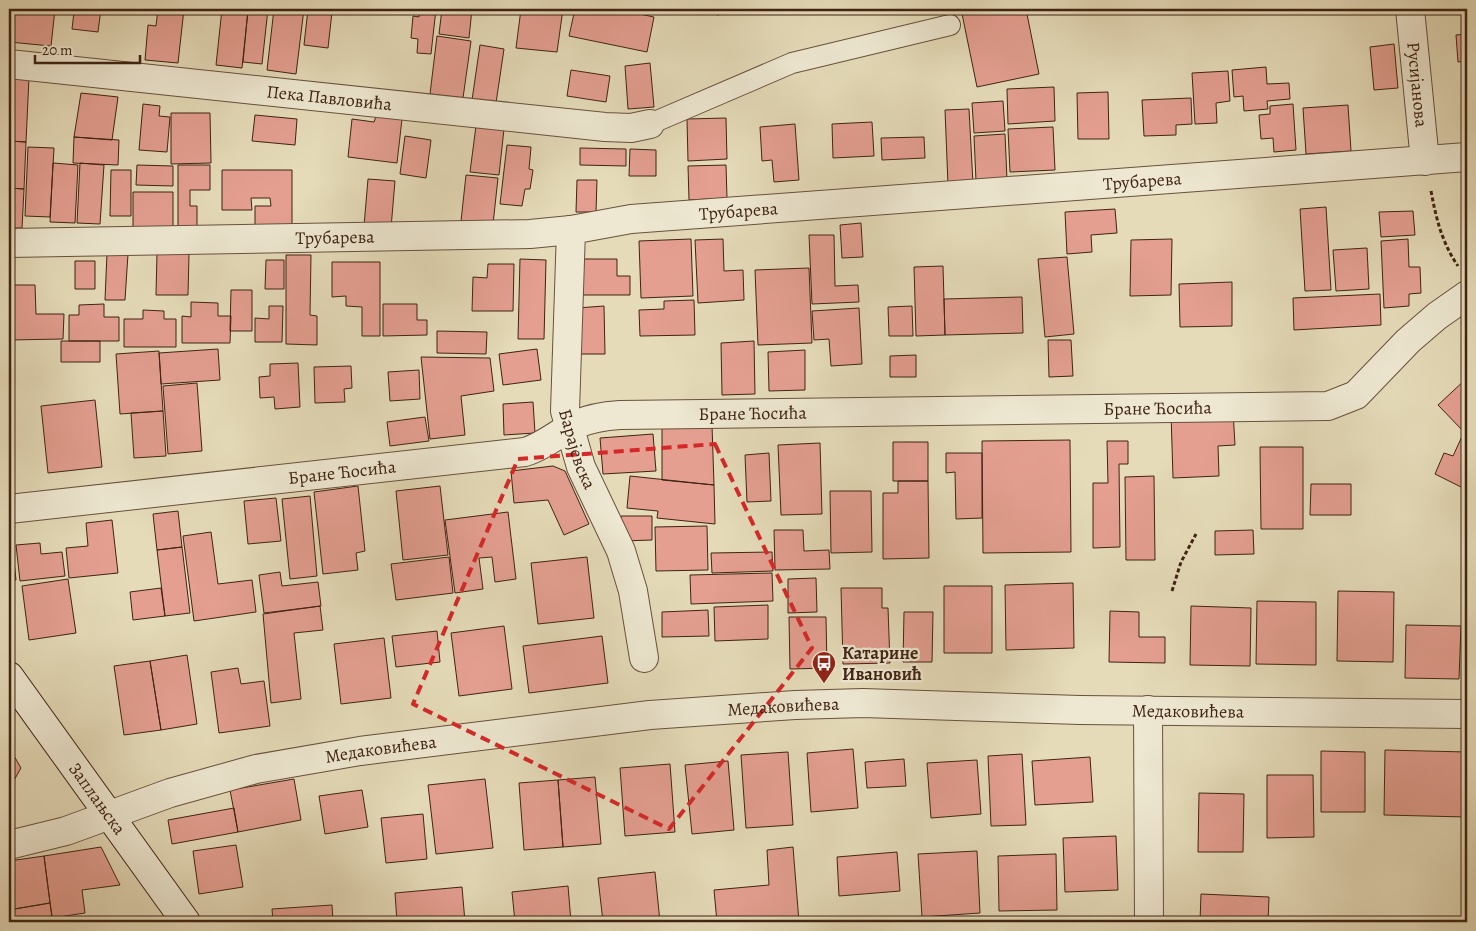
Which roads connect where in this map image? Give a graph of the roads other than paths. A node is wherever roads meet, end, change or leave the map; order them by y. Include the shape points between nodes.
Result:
1 (1410, 9) edge
2 (950, 26) dead end
3 (9, 64) edge
4 (650, 124) joint
5 (1467, 157) edge
6 (1425, 161) junction
7 (571, 230) junction
8 (9, 243) edge
9 (1464, 283) edge
10 (569, 428) junction
11 (9, 509) edge
12 (644, 658) dead end
13 (9, 676) edge
14 (1148, 710) junction
15 (1467, 714) edge
16 (110, 816) junction
17 (9, 845) edge
18 (186, 922) edge
19 (1149, 922) edge

1 - 6 street, Русијанова
2 - 4 lane via 792,63
3 - 4 street, Пека Павловића via 605,127 632,128
5 - 6 street, Трубарева
6 - 7 street, Трубарева via 631,219
7 - 8 street, Трубарева via 520,234
7 - 10 street, Барајевска via 564,389
9 - 10 street, Бране Ћосића via 1437,316 1356,395 1328,406 620,415 588,420
10 - 11 street, Бране Ћосића via 539,448 525,452
10 - 12 street, Барајевска via 581,467 621,551 633,591
13 - 16 street, Заплањска
14 - 15 street, Медаковићева
14 - 16 street, Медаковићева via 863,703 650,715 360,752 256,769 170,793
14 - 19 street
16 - 17 street, Медаковићева
16 - 18 street, Заплањска

